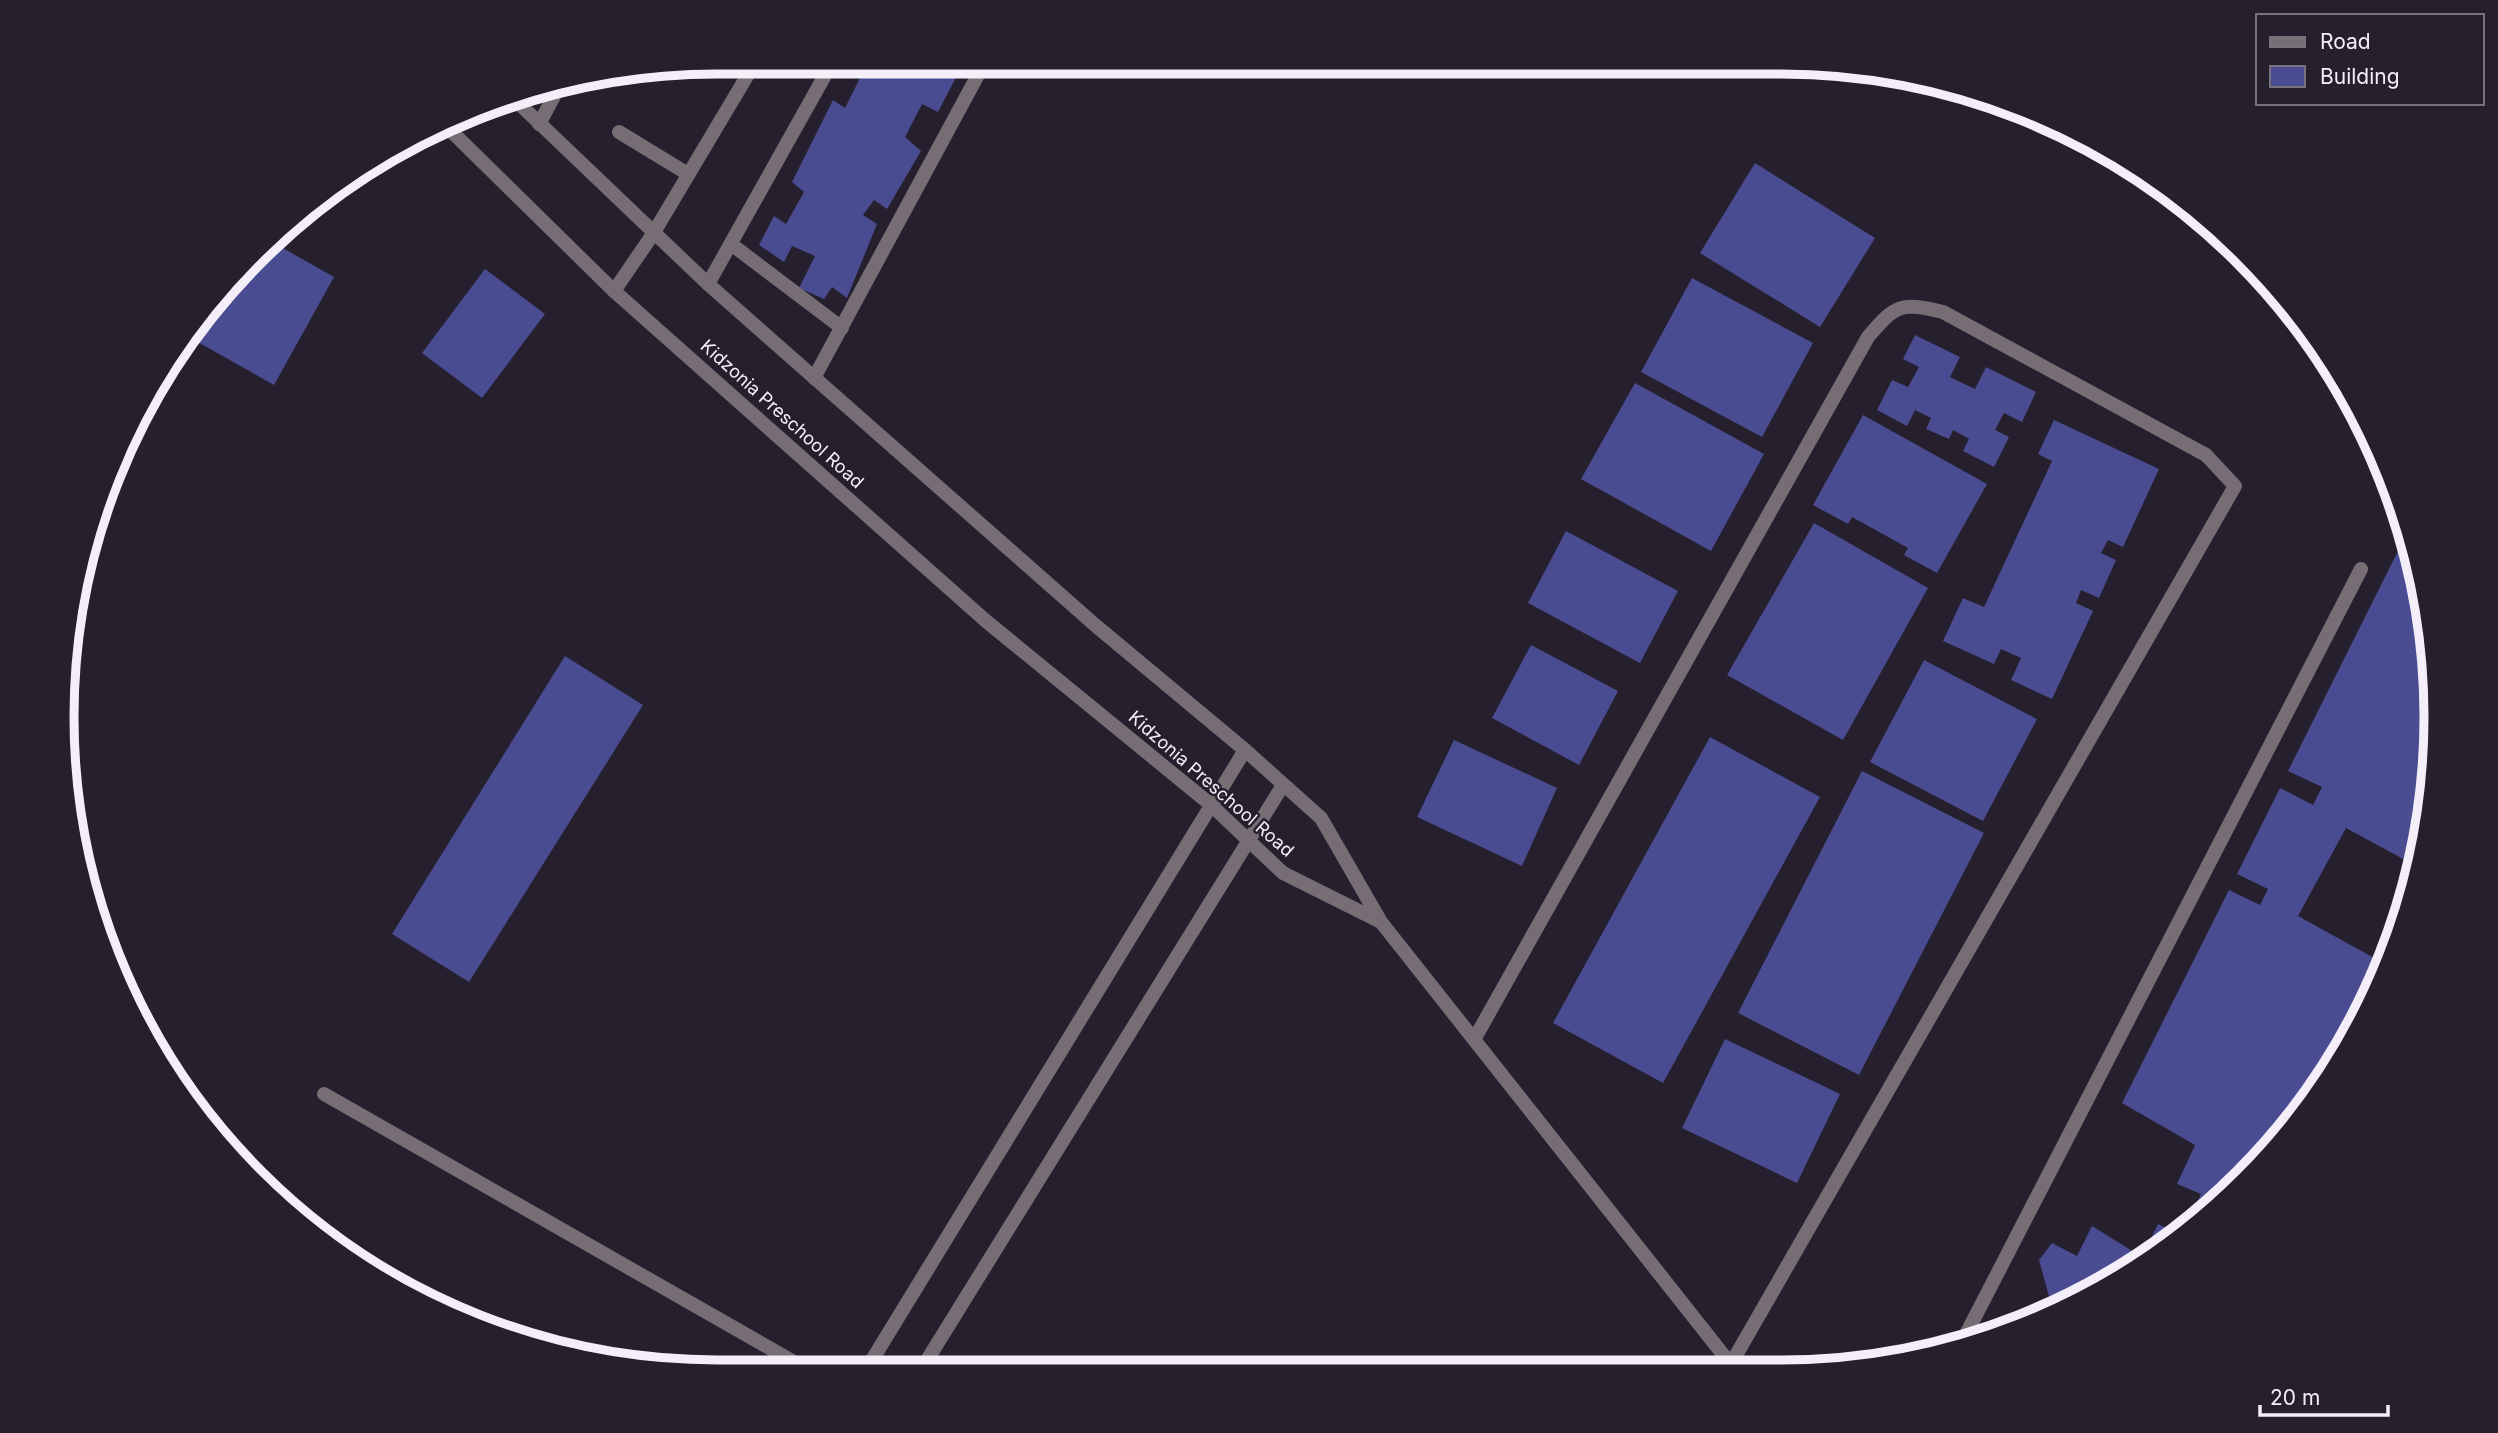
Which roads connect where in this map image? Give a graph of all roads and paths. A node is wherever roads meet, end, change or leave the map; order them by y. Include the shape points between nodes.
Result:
1 (748, 74) edge
2 (827, 74) edge
3 (979, 74) edge
4 (556, 94) edge
5 (520, 105) edge
6 (540, 124) junction
7 (451, 131) edge
8 (619, 132) dead end
9 (688, 174) junction
10 (653, 234) junction
11 (731, 244) junction
12 (708, 284) junction
13 (614, 291) junction
14 (842, 328) junction
15 (814, 378) junction
16 (2361, 569) dead end
17 (1245, 750) junction
18 (1283, 785) junction
19 (1210, 804) junction
20 (1248, 840) junction
21 (1381, 922) junction
22 (1475, 1038) junction
23 (324, 1094) dead end
24 (1967, 1332) edge
25 (790, 1360) edge
26 (872, 1360) edge
27 (927, 1360) edge
28 (1728, 1360) edge
29 (1735, 1360) edge

1 - 9 street
2 - 11 street
3 - 14 street
4 - 6 street
5 - 6 street
6 - 10 street
7 - 13 street, Kidzonia Preschool Road
8 - 9 street
9 - 10 street
10 - 12 street
10 - 13 street
11 - 12 street
11 - 14 street
12 - 15 street
13 - 19 street, Kidzonia Preschool Road via 986,621
14 - 15 street
15 - 17 street via 1094,625
16 - 24 street
17 - 18 street
17 - 19 street
18 - 20 street
18 - 21 street via 1321,818
19 - 20 street, Kidzonia Preschool Road
19 - 26 street
20 - 21 street, Kidzonia Preschool Road via 1283,873
20 - 27 street
21 - 22 street
22 - 28 street
22 - 29 street via 1868,337 1888,313 1913,304 1943,312 2206,455 2235,486
23 - 25 street

